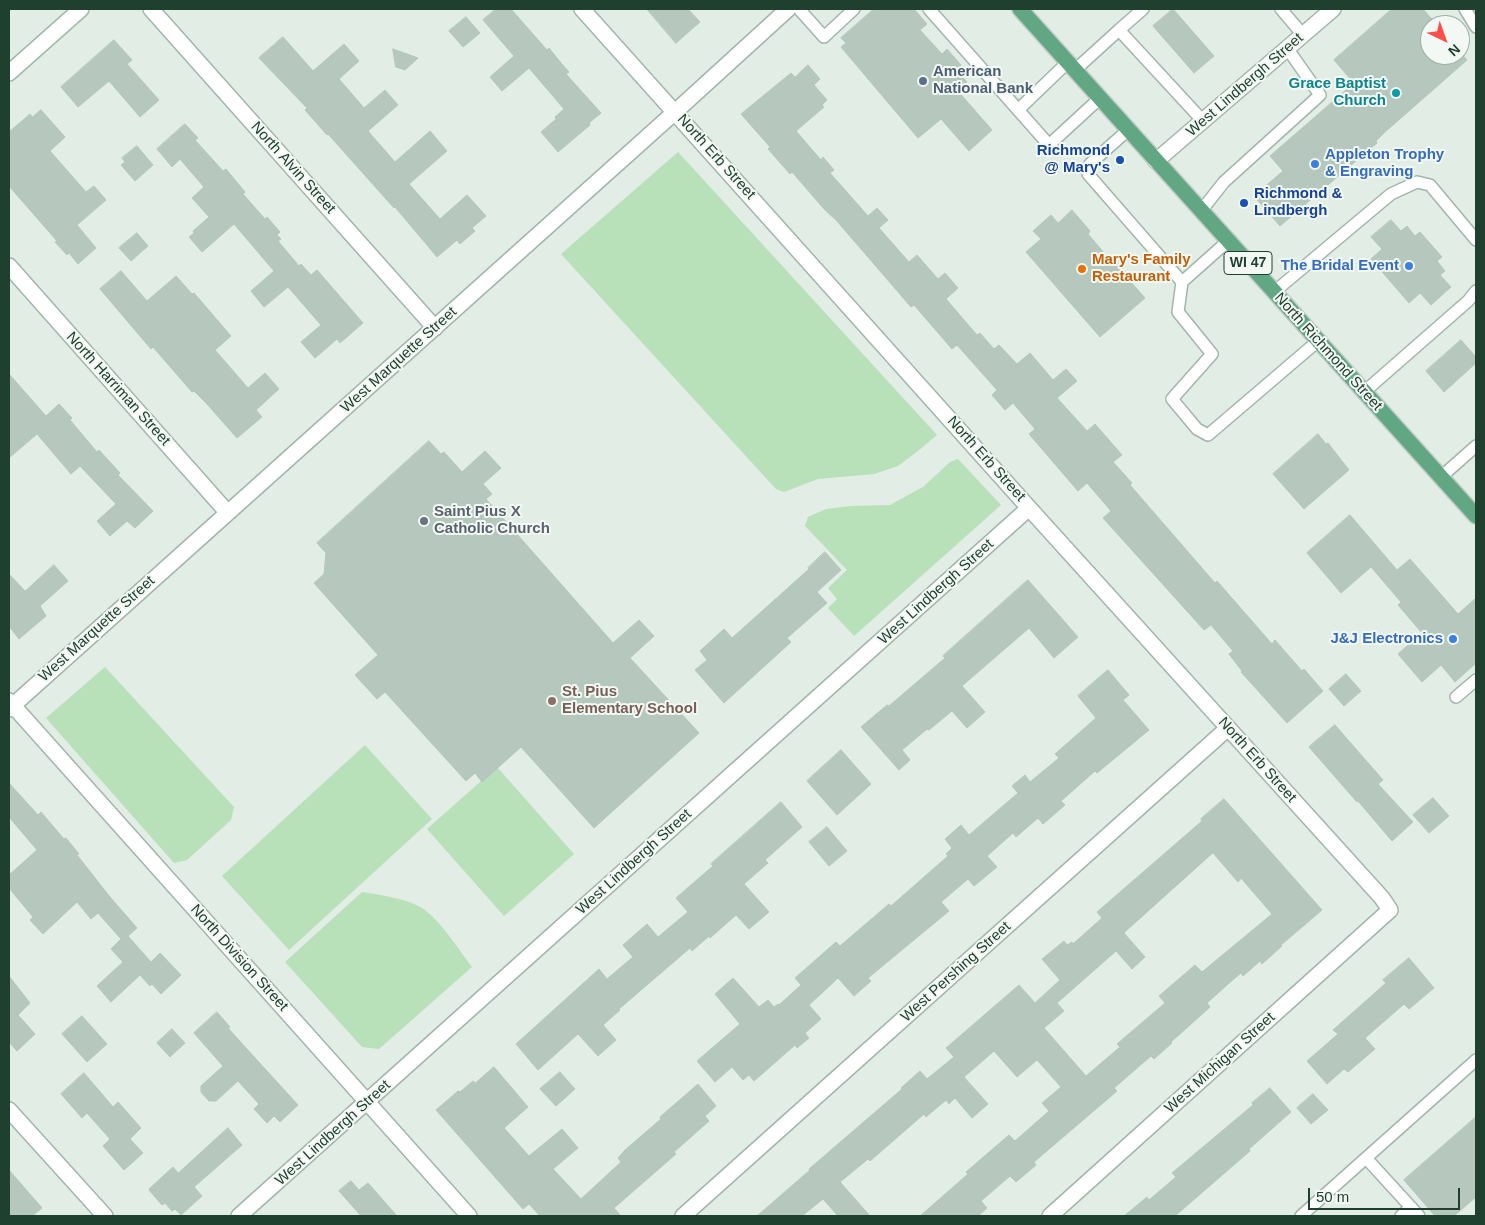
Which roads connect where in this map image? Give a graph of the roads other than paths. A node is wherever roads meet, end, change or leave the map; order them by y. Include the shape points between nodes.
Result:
1 (81, 9) edge
2 (151, 9) edge
3 (582, 9) edge
4 (788, 9) edge
5 (799, 9) edge
6 (854, 9) edge
7 (929, 9) edge
8 (1020, 9) edge
9 (1143, 9) edge
10 (1281, 9) edge
11 (1333, 9) edge
12 (1465, 9) edge
13 (1476, 27) edge
14 (1119, 30) junction
15 (1303, 35) junction
16 (1287, 48) junction
17 (1071, 66) junction
18 (9, 74) edge
19 (1100, 98) junction
20 (1018, 110) junction
21 (675, 112) junction
22 (1203, 121) junction
23 (1128, 130) junction
24 (1156, 161) junction
25 (1201, 211) junction
26 (1476, 240) edge
27 (1228, 241) junction
28 (9, 266) edge
29 (1182, 282) junction
30 (1476, 291) edge
31 (1274, 292) junction
32 (435, 328) junction
33 (1318, 341) junction
34 (1364, 392) junction
35 (1476, 446) edge
36 (1441, 477) junction
37 (1029, 508) junction
38 (227, 512) junction
39 (1476, 516) edge
40 (1476, 680) edge
41 (1456, 697) dead end
42 (10, 705) edge
43 (1228, 728) junction
44 (1390, 910) joint
45 (1476, 1060) edge
46 (368, 1102) junction
47 (9, 1110) edge
48 (1366, 1158) junction
49 (1415, 1212) edge
50 (105, 1216) edge
51 (239, 1216) edge
52 (469, 1216) edge
53 (683, 1216) edge
54 (1050, 1216) edge
55 (1301, 1216) edge
56 (1401, 1216) edge

1 - 18 street
2 - 32 street, North Alvin Street
3 - 21 street, North Erb Street
4 - 21 street, West Marquette Street
5 - 6 lane via 824,37
7 - 20 lane
8 - 17 main road, North Richmond Street / WI 47
9 - 14 lane
10 - 15 lane
11 - 15 street, West Lindbergh Street
12 - 13 lane
14 - 17 lane
14 - 22 lane
15 - 16 street, West Lindbergh Street
16 - 22 street, West Lindbergh Street
16 - 25 lane via 1320,95 1224,182
17 - 19 main road, North Richmond Street / WI 47
17 - 20 lane
19 - 20 lane via 1049,144
19 - 23 main road, North Richmond Street / WI 47
21 - 32 street, West Marquette Street
21 - 37 street, North Erb Street
22 - 24 street, West Lindbergh Street
23 - 24 main road, North Richmond Street / WI 47
23 - 29 lane via 1090,164 1088,174
24 - 25 main road, North Richmond Street / WI 47
25 - 27 main road, North Richmond Street / WI 47
26 - 31 lane via 1430,185 1417,182 1391,194
27 - 29 lane
27 - 31 main road, North Richmond Street / WI 47
28 - 38 street, North Harriman Street
29 - 33 lane via 1178,312 1212,354 1172,399 1197,429 1208,435
30 - 34 lane
31 - 33 main road, North Richmond Street / WI 47
32 - 38 street, West Marquette Street
33 - 34 main road, North Richmond Street / WI 47
34 - 36 main road, North Richmond Street / WI 47
35 - 36 lane
36 - 39 main road, North Richmond Street / WI 47
37 - 43 street, North Erb Street
37 - 46 street, West Lindbergh Street
38 - 42 street, West Marquette Street
40 - 41 lane
42 - 46 street, North Division Street
43 - 44 street, North Erb Street
43 - 53 street, West Pershing Street
44 - 54 street, West Michigan Street
45 - 48 lane
46 - 51 street, West Lindbergh Street
46 - 52 street, North Division Street
47 - 50 street
48 - 49 lane
48 - 55 lane
49 - 56 lane

